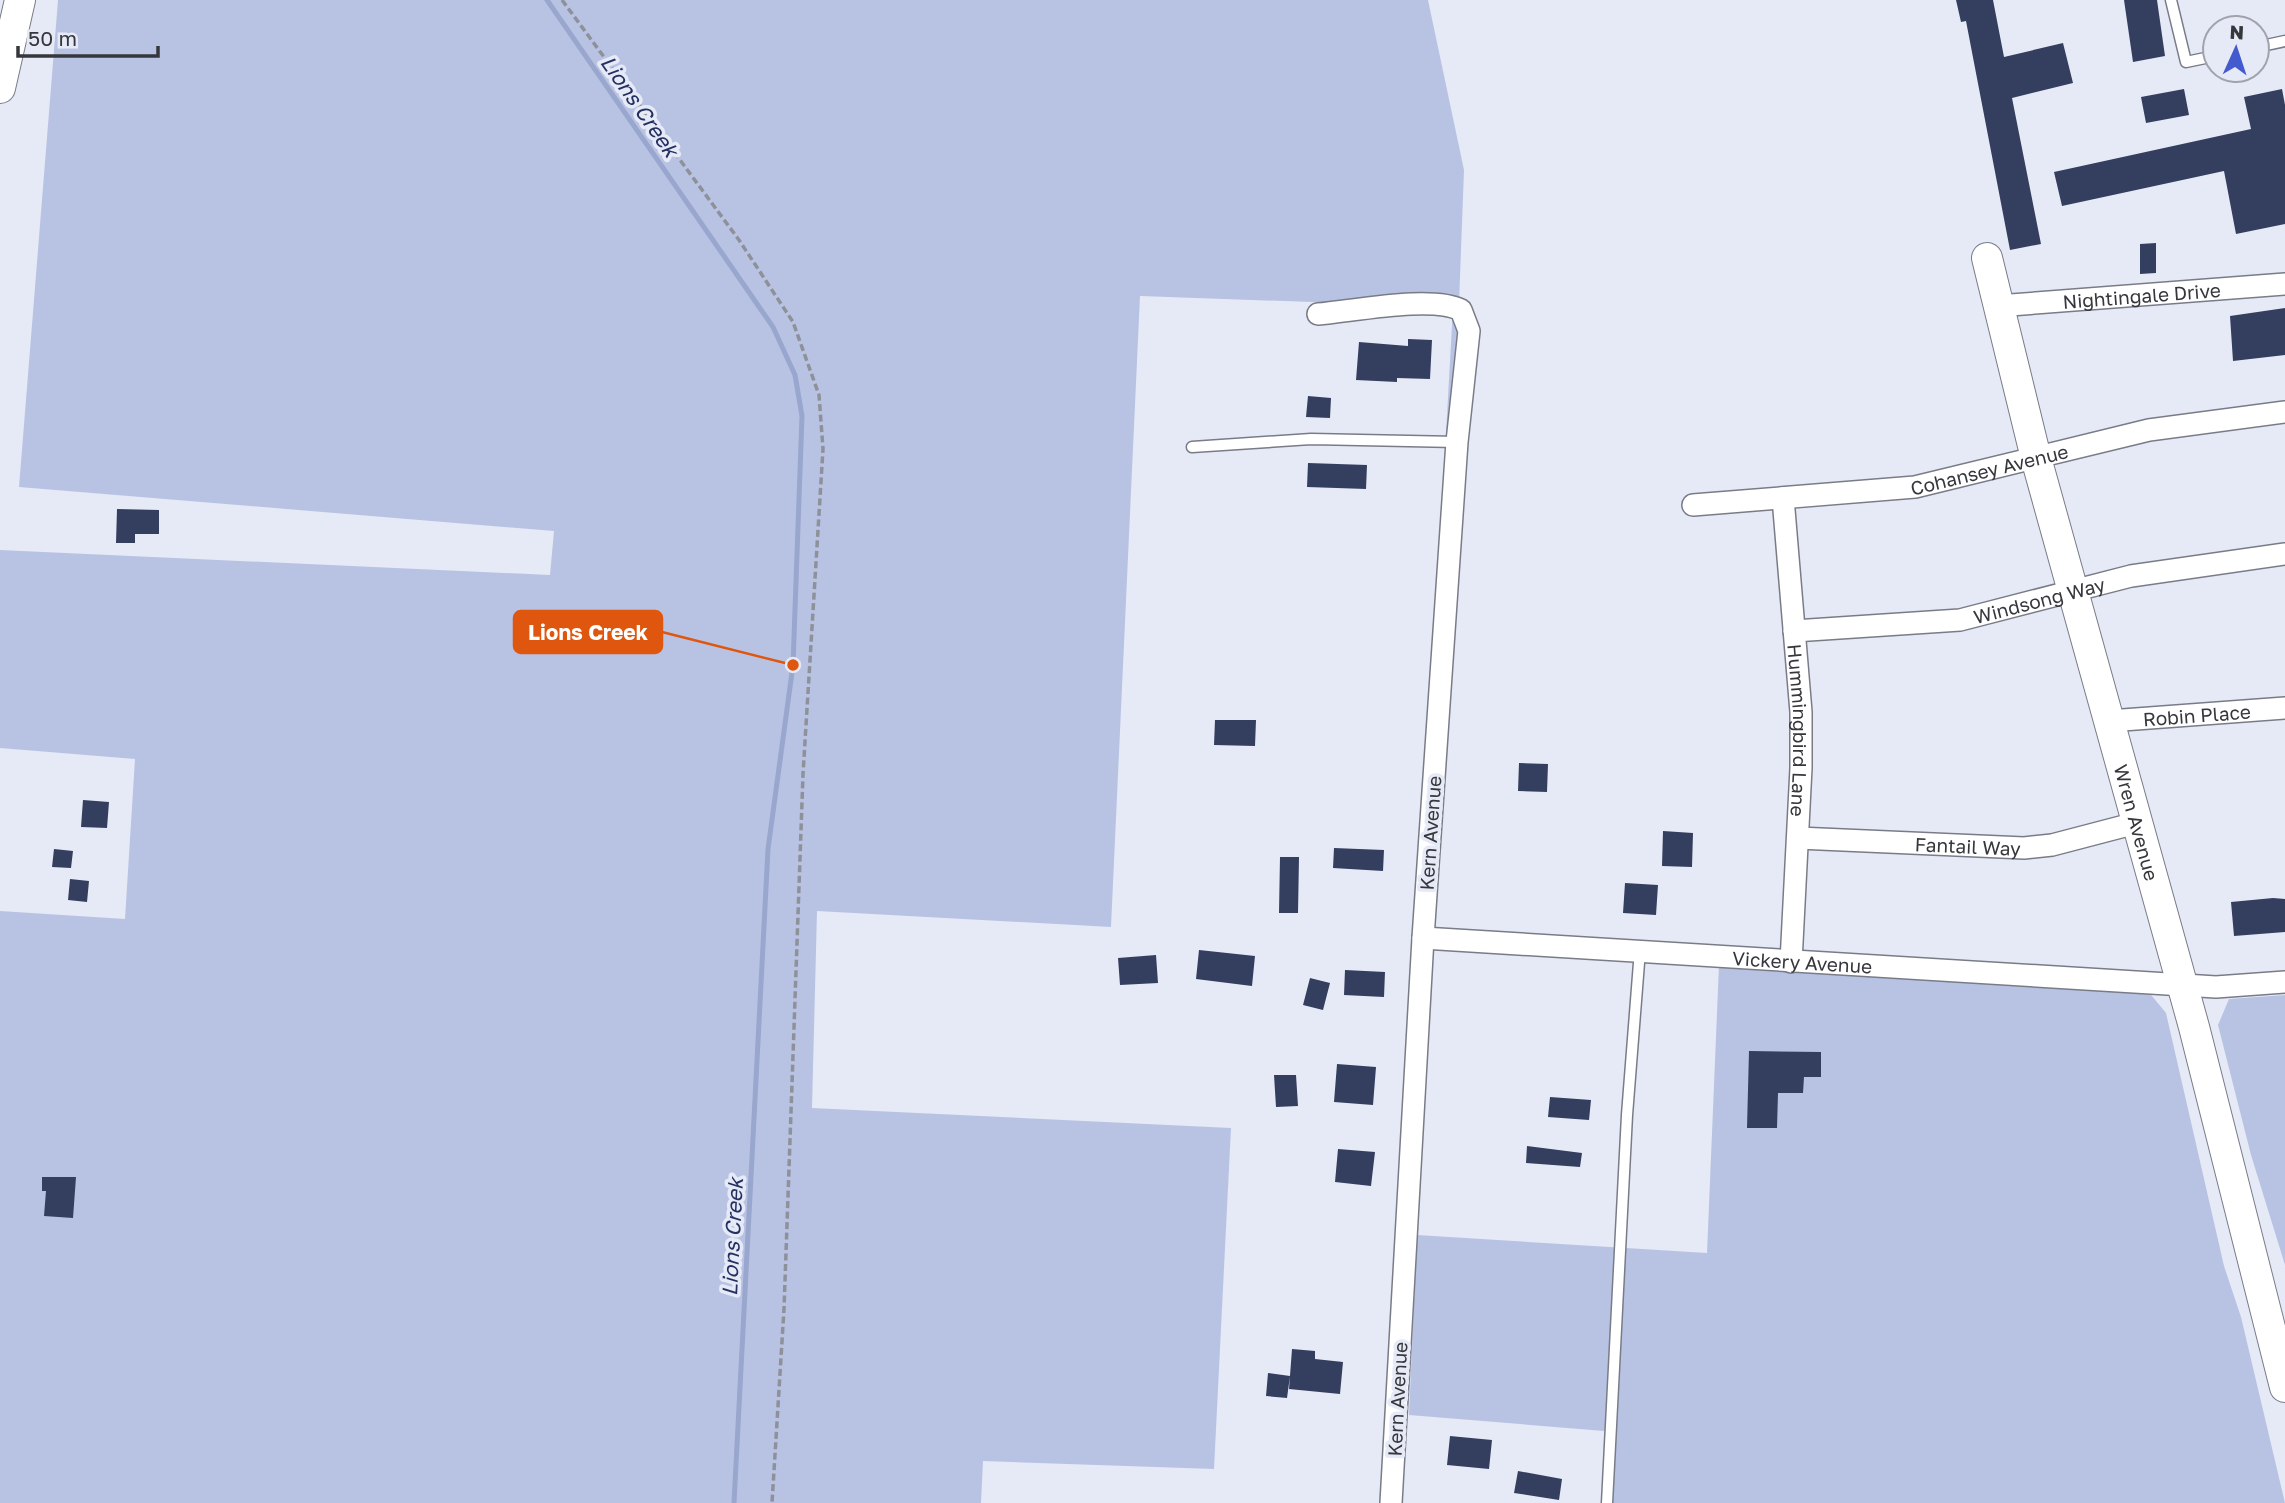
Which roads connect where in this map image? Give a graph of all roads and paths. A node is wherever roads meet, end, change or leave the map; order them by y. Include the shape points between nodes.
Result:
1 (20, 0) edge
2 (562, 0) edge
3 (2171, 0) edge
4 (0, 25) edge
5 (2201, 59) edge
6 (1, 80) edge
7 (1987, 258) dead end
8 (2285, 284) edge
9 (1997, 306) junction
10 (1318, 314) dead end
11 (2285, 412) edge
12 (1457, 442) junction
13 (1192, 446) dead end
14 (2036, 458) junction
15 (1783, 498) junction
16 (1692, 505) dead end
17 (2285, 554) edge
18 (2073, 593) junction
19 (1794, 631) junction
20 (2285, 708) edge
21 (2109, 721) junction
22 (2136, 823) junction
23 (1798, 838) junction
24 (1423, 938) junction
25 (1640, 950) junction
26 (1791, 962) junction
27 (2285, 982) edge
28 (2181, 985) junction
29 (2285, 1387) edge
30 (772, 1503) edge
31 (1391, 1503) edge
32 (1607, 1503) edge

1 - 6 street
2 - 30 path via 739,240 793,322 818,395 823,449 803,788 784,1309
3 - 5 lane via 2186,62
4 - 6 street
7 - 9 street, Wren Avenue
8 - 9 street, Nightingale Drive
9 - 14 street, Wren Avenue
10 - 12 street, Kern Avenue via 1422,303 1449,304 1461,310 1469,331
11 - 14 street, Cohansey Avenue via 2149,430
12 - 13 lane via 1311,439
12 - 24 street, Kern Avenue
14 - 15 street, Cohansey Avenue via 1915,488
14 - 18 street, Wren Avenue
15 - 16 street, Cohansey Avenue
15 - 19 street, Hummingbird Lane
17 - 18 street, Windsong Way via 2169,568
18 - 19 street, Windsong Way via 1959,620
18 - 21 street, Wren Avenue
19 - 23 street, Hummingbird Lane via 1801,712
20 - 21 street, Robin Place
21 - 22 street, Wren Avenue
22 - 23 street, Fantail Way via 2024,848
22 - 28 street, Wren Avenue
23 - 26 street, Hummingbird Lane
24 - 25 street, Vickery Avenue
24 - 31 street, Kern Avenue
25 - 26 street, Vickery Avenue
25 - 32 lane
26 - 28 street, Vickery Avenue
27 - 28 street, Vickery Avenue
28 - 29 street, Wren Avenue

